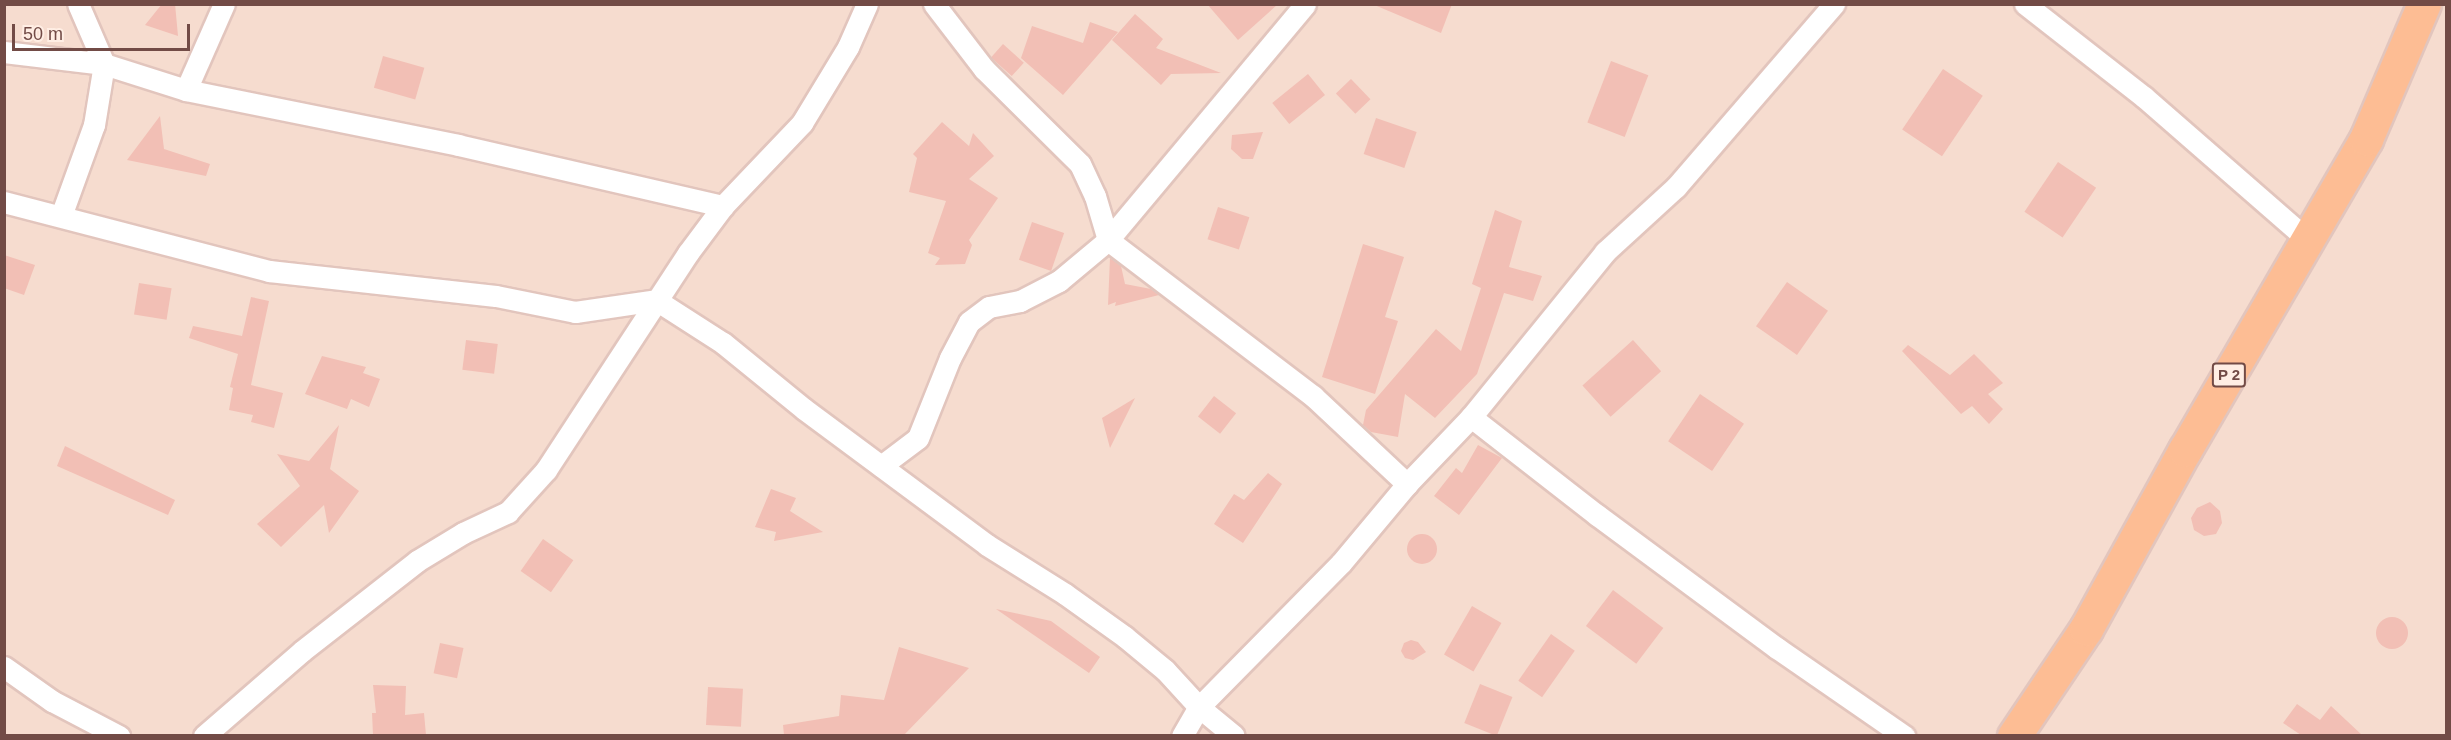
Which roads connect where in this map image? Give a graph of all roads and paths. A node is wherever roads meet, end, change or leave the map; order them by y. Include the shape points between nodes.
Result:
1 (78, 4) edge
2 (224, 4) edge
3 (867, 4) edge
4 (934, 4) edge
5 (1305, 4) edge
6 (1834, 4) edge
7 (2025, 4) edge
8 (2424, 4) edge
9 (4, 52) edge
10 (104, 64) junction
11 (186, 90) junction
12 (4, 202) edge
13 (723, 206) junction
14 (61, 216) junction
15 (1108, 240) junction
16 (2308, 240) junction
17 (656, 300) junction
18 (1471, 417) junction
19 (880, 466) junction
20 (1407, 484) junction
21 (4, 667) edge
22 (1198, 707) junction
23 (119, 735) edge
24 (204, 735) edge
25 (1182, 735) edge
26 (1234, 735) edge
27 (1904, 735) edge
28 (2014, 735) edge

1 - 10 street
2 - 11 street
3 - 13 street via 848,47 802,123
4 - 15 street via 984,69 1080,164 1095,196
5 - 15 street
6 - 18 street via 1676,187 1605,252
7 - 16 street via 2144,97
8 - 16 main road, P 2 via 2366,139
9 - 10 street
10 - 11 street
10 - 14 street via 94,125
11 - 13 street via 458,145
12 - 14 street
13 - 17 street
14 - 17 street via 269,271 496,296 575,312
15 - 19 street via 1059,281 1020,301 989,307 969,322 918,438
15 - 20 street via 1313,396
16 - 28 main road, P 2 via 2086,629
17 - 19 street via 723,343
17 - 24 street via 575,429 546,470 508,512 417,561 302,651
18 - 20 street
18 - 27 street via 1777,648
19 - 22 street via 987,545 1125,637 1165,670
20 - 22 street via 1341,563
21 - 23 street via 52,701
22 - 25 street
22 - 26 street

